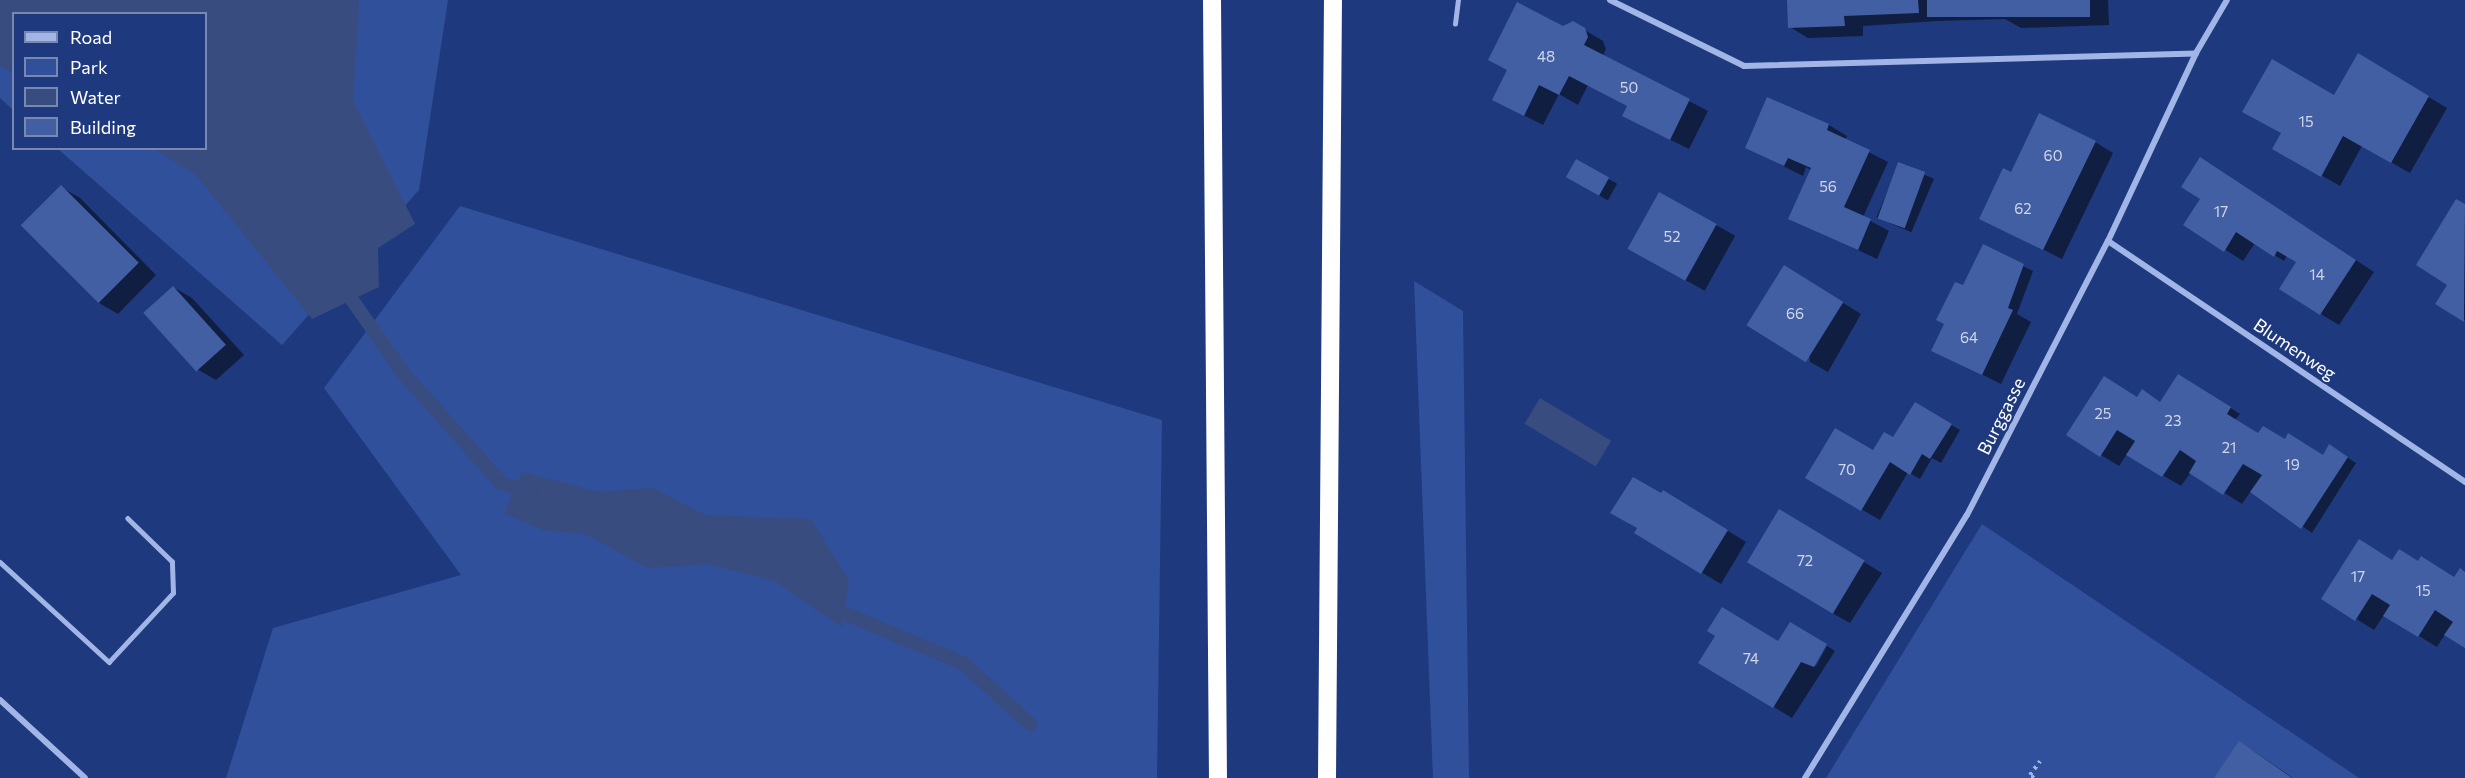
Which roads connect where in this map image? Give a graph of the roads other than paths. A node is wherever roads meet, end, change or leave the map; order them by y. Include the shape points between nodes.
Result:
1 (1212, 0) edge
2 (1333, 0) edge
3 (1458, 0) edge
4 (1610, 0) edge
5 (2227, 0) edge
6 (1455, 24) dead end
7 (2196, 53) junction
8 (2108, 241) junction
9 (2465, 482) edge
10 (128, 519) dead end
11 (0, 562) edge
12 (0, 700) edge
13 (85, 778) edge
14 (1218, 778) edge
15 (1327, 778) edge
16 (1805, 778) edge

1 - 14 highway
2 - 15 highway
3 - 6 lane
4 - 7 street via 1744,66
5 - 7 street, Burggasse
7 - 8 street, Burggasse
8 - 9 street, Blumenweg
8 - 16 street, Burggasse via 1967,515
10 - 11 lane via 172,562 173,593 109,662
12 - 13 street

